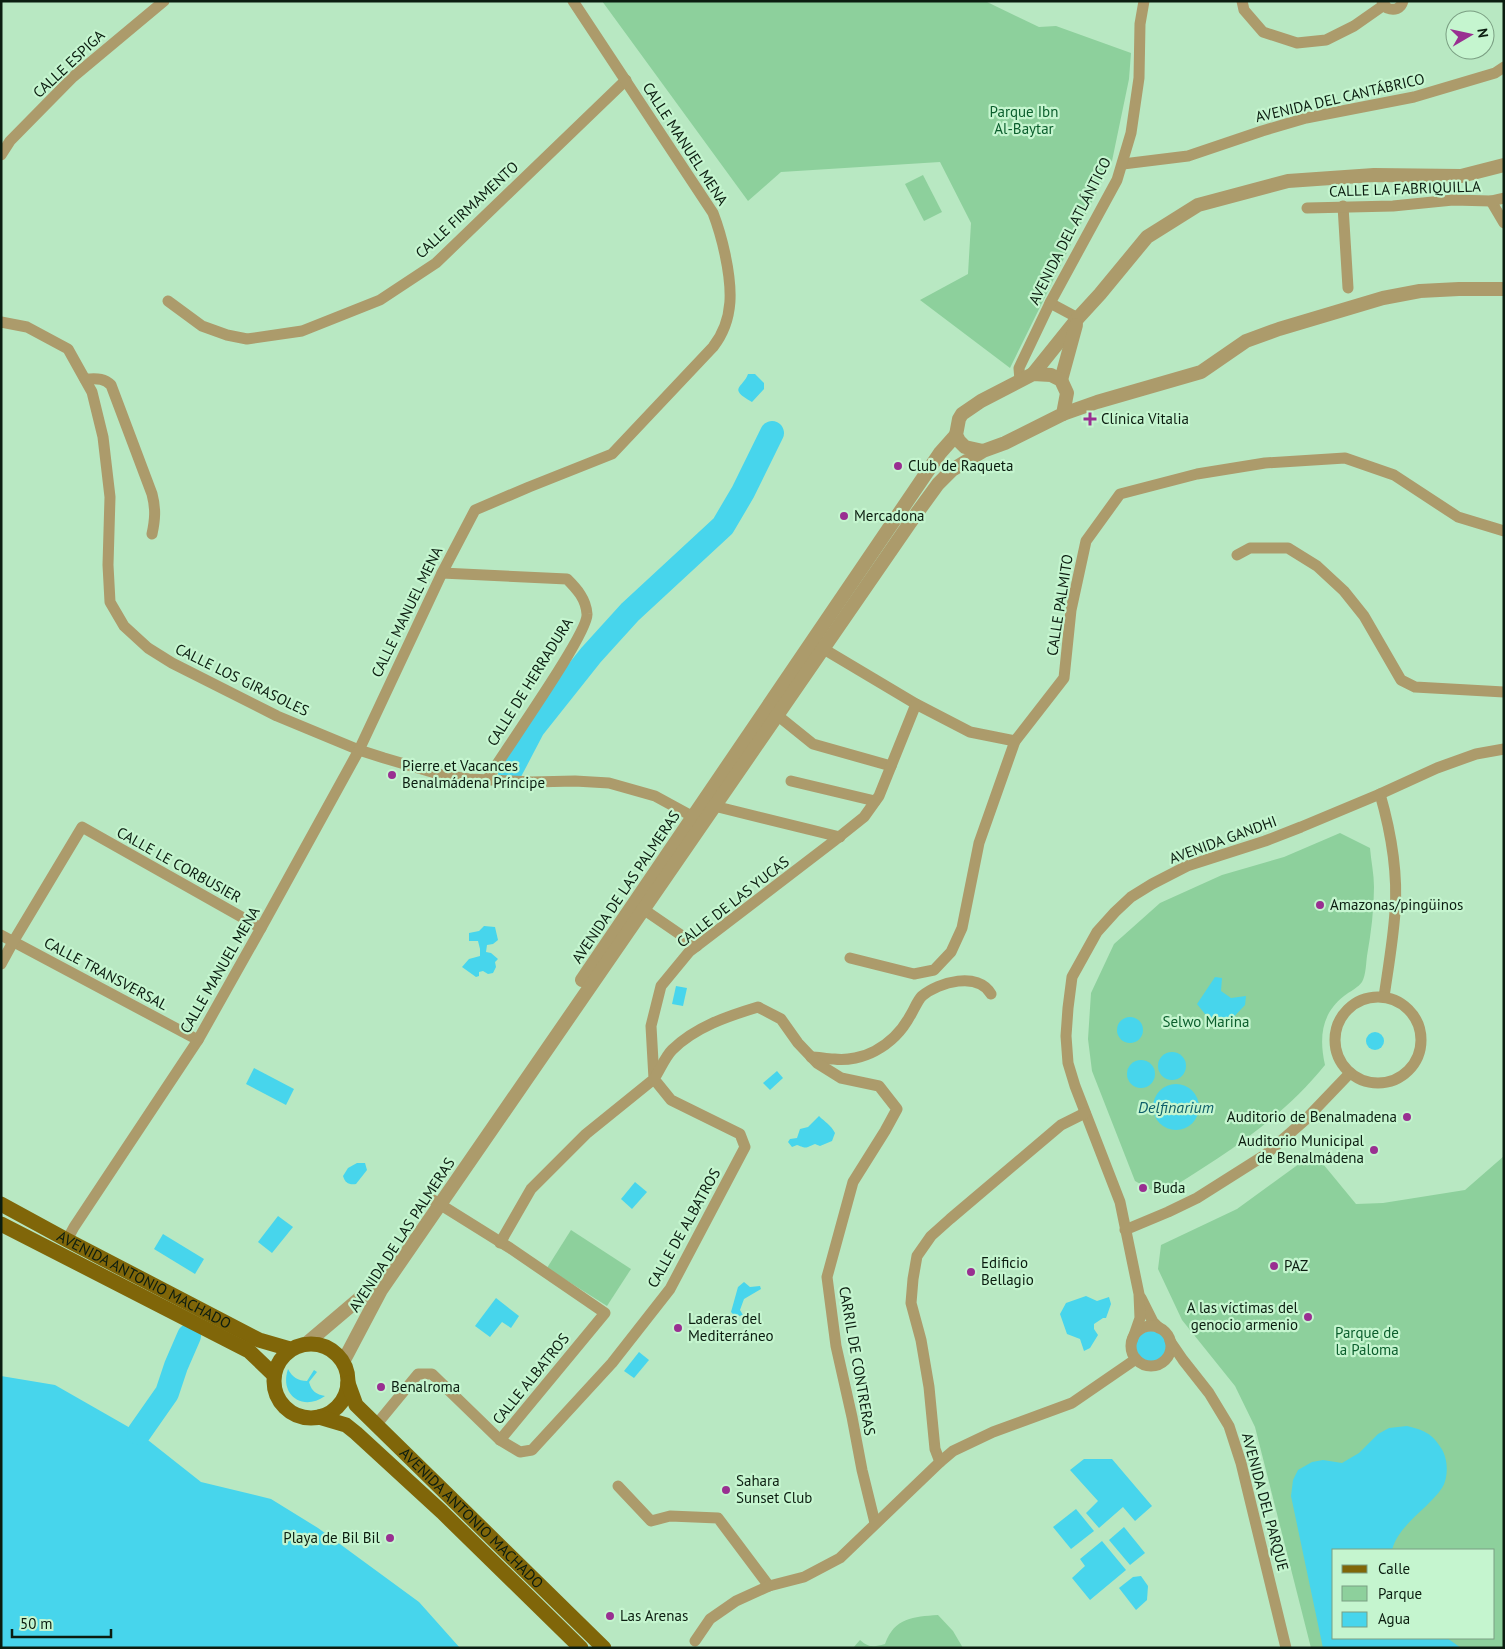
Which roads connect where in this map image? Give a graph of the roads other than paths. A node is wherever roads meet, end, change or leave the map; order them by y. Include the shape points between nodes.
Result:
1 (164, 1) edge
2 (573, 1) edge
3 (1144, 1) edge
4 (1242, 1) edge
5 (1404, 1) edge
6 (1383, 3) edge
7 (1504, 68) edge
8 (626, 80) junction
9 (1, 156) edge
10 (1122, 164) junction
11 (1504, 165) edge
12 (1504, 198) edge
13 (1491, 201) junction
14 (1343, 206) junction
15 (1306, 208) dead end
16 (1504, 223) edge
17 (1348, 288) dead end
18 (1504, 289) edge
19 (168, 301) dead end
20 (1050, 303) junction
21 (1078, 318) junction
22 (1, 322) edge
23 (1033, 374) junction
24 (85, 379) junction
25 (1061, 380) junction
26 (1020, 381) junction
27 (1067, 393) junction
28 (1097, 402) junction
29 (1063, 414) junction
30 (956, 435) junction
31 (983, 451) junction
32 (1504, 531) edge
33 (152, 534) dead end
34 (1237, 555) dead end
35 (442, 573) junction
36 (817, 645) junction
37 (1504, 692) edge
38 (916, 704) junction
39 (777, 715) junction
40 (1015, 741) junction
41 (1504, 749) edge
42 (359, 750) junction
43 (891, 766) junction
44 (487, 780) junction
45 (790, 781) dead end
46 (1380, 794) junction
47 (875, 801) junction
48 (714, 806) junction
49 (698, 820) junction
50 (840, 837) junction
51 (643, 909) junction
52 (261, 928) junction
53 (1, 935) edge
54 (13, 942) junction
55 (698, 946) junction
56 (850, 958) dead end
57 (1, 964) edge
58 (991, 994) dead end
59 (1384, 997) junction
60 (198, 1040) junction
61 (811, 1057) junction
62 (1350, 1073) junction
63 (654, 1079) junction
64 (1085, 1113) junction
65 (436, 1203) junction
66 (1, 1204) edge
67 (1, 1224) edge
68 (1125, 1230) junction
69 (67, 1240) junction
70 (505, 1245) junction
71 (1139, 1294) junction
72 (1158, 1328) junction
73 (1132, 1340) junction
74 (1170, 1341) junction
75 (306, 1343) junction
76 (290, 1349) junction
77 (1166, 1358) junction
78 (1136, 1359) junction
79 (343, 1362) junction
80 (1194, 1373) junction
81 (274, 1375) junction
82 (348, 1383) junction
83 (319, 1417) junction
84 (376, 1425) junction
85 (500, 1440) junction
86 (940, 1462) junction
87 (618, 1486) dead end
88 (875, 1523) junction
89 (769, 1586) junction
90 (692, 1646) edge
91 (581, 1648) edge
92 (604, 1648) edge
93 (1286, 1648) edge

1 - 9 street, CALLE ESPIGA via 72,77 10,141
2 - 8 street, CALLE MANUEL MENA
3 - 10 street, AVENIDA DEL ATLÁNTICO via 1140,24 1139,78 1131,133
4 - 6 street via 1244,10 1263,32 1297,43 1326,40 1354,26
5 - 6 street via 1397,9 1390,9
7 - 10 street, AVENIDA DEL CANTÁBRICO via 1414,97 1306,118 1188,156
8 - 19 street, CALLE FIRMAMENTO via 436,263 380,300 302,331 247,339 202,326
8 - 35 street, CALLE MANUEL MENA via 713,213 730,283 728,321 713,347 612,454 475,510
10 - 20 street, AVENIDA DEL ATLÁNTICO
11 - 21 street via 1461,176 1374,175 1288,181 1198,205 1147,237
12 - 13 street, CALLE LA FABRIQUILLA
13 - 14 street, CALLE LA FABRIQUILLA
13 - 16 street
14 - 15 street, CALLE LA FABRIQUILLA
14 - 17 street
18 - 28 street via 1420,291 1383,298 1246,341 1201,372
20 - 21 street
20 - 26 street, AVENIDA DEL ATLÁNTICO via 1019,368
21 - 23 street
21 - 25 street
22 - 24 street, CALLE LOS GIRASOLES via 27,327 68,349
23 - 25 street via 1051,375
23 - 26 street
24 - 33 street via 101,378 111,385 152,494 155,515
24 - 42 street, CALLE LOS GIRASOLES via 92,392 103,437 110,497 110,602 124,626 148,648 172,663 277,716
25 - 27 street
26 - 30 street via 967,410 959,419
27 - 28 street
27 - 29 street
28 - 29 street
29 - 31 street, AVENIDA DE LAS PALMERAS
30 - 31 street via 965,447
30 - 36 street, AVENIDA DE LAS PALMERAS via 940,453
31 - 36 street, AVENIDA DE LAS PALMERAS via 952,470 938,484
32 - 40 street, CALLE PALMITO via 1458,517 1394,475 1345,458 1226,469 1120,494 1086,541 1071,610 1064,678
34 - 37 street via 1250,548 1288,548 1317,566 1344,591 1364,616 1401,680 1415,687
35 - 42 street, CALLE MANUEL MENA
35 - 44 street, CALLE DE HERRADURA via 568,579 581,594 588,616 577,642
36 - 38 street
36 - 39 street, AVENIDA DE LAS PALMERAS
36 - 49 street, AVENIDA DE LAS PALMERAS
38 - 40 street via 970,732
38 - 43 street, CALLE DE LAS YUCAS
39 - 43 street via 813,744
39 - 48 street, AVENIDA DE LAS PALMERAS
40 - 56 street, CALLE PALMITO via 979,843 962,928 951,952 934,970 914,974
41 - 46 street, AVENIDA GANDHI via 1476,754 1437,768
42 - 44 street, CALLE LOS GIRASOLES via 442,775
42 - 52 street, CALLE MANUEL MENA
43 - 47 street, CALLE DE LAS YUCAS
44 - 49 street, CALLE LOS GIRASOLES via 609,783 655,796
45 - 47 street
46 - 59 street via 1393,850 1395,885 1395,912
46 - 64 street, AVENIDA GANDHI via 1283,834 1187,866 1131,897 1115,912 1097,932 1072,977 1066,1036 1068,1063
47 - 50 street, CALLE DE LAS YUCAS via 864,817
48 - 49 street, AVENIDA DE LAS PALMERAS
48 - 50 street
49 - 51 street, AVENIDA DE LAS PALMERAS
49 - 65 street, AVENIDA DE LAS PALMERAS
50 - 55 street, CALLE DE LAS YUCAS
51 - 55 street
51 - 65 street, AVENIDA DE LAS PALMERAS
52 - 54 street, CALLE LE CORBUSIER via 82,827
52 - 60 street, CALLE MANUEL MENA
53 - 54 street, CALLE TRANSVERSAL
54 - 57 street
54 - 60 street, CALLE TRANSVERSAL
55 - 63 street, CALLE DE LAS YUCAS via 660,986 652,1026
58 - 61 street via 977,982 949,983 921,998 902,1029 875,1051 846,1059
59 - 62 street via 1364,998 1348,1008 1336,1026 1335,1046 1340,1062
59 - 62 street via 1401,1003 1414,1017 1421,1033 1419,1054 1410,1069 1395,1080 1377,1084 1358,1079
60 - 69 street, CALLE MANUEL MENA
61 - 63 street, CARRIL DE CONTRERAS via 781,1019 758,1007 725,1017 686,1037 671,1051
61 - 88 street, CARRIL DE CONTRERAS via 841,1078 879,1086 897,1109 853,1182 827,1277 836,1346
62 - 68 street via 1305,1120 1265,1155 1197,1198
63 - 70 street via 586,1134 531,1189
63 - 85 street, CALLE DE ALBATROS via 671,1100 740,1134 745,1147 670,1289 612,1363 532,1450 520,1452
64 - 68 street, AVENIDA GANDHI via 1120,1202
64 - 86 street via 1061,1124 950,1218 931,1236 917,1256 911,1302 921,1340 935,1449
65 - 70 street, CALLE ALBATROS
65 - 75 street, AVENIDA DE LAS PALMERAS via 373,1287
65 - 79 street, AVENIDA DE LAS PALMERAS via 381,1290
66 - 69 main road, AVENIDA ANTONIO MACHADO
67 - 81 main road, AVENIDA ANTONIO MACHADO via 248,1351
68 - 71 street, AVENIDA GANDHI
69 - 76 main road, AVENIDA ANTONIO MACHADO via 258,1340
70 - 85 street, CALLE ALBATROS via 604,1313
71 - 72 street, AVENIDA GANDHI
71 - 73 street, AVENIDA GANDHI via 1140,1318
72 - 73 street via 1146,1327
72 - 74 street
73 - 78 street
74 - 77 street
74 - 80 street, AVENIDA DEL PARQUE
75 - 76 main road
75 - 79 main road via 326,1347
76 - 81 main road via 282,1356
77 - 78 street via 1148,1366
77 - 80 street, AVENIDA DEL PARQUE
78 - 86 street via 1072,1403 993,1432 953,1451
79 - 82 main road
80 - 93 street, AVENIDA DEL PARQUE via 1229,1426
81 - 83 main road via 274,1387 285,1408 307,1418
82 - 83 main road via 340,1405
82 - 84 main road, AVENIDA ANTONIO MACHADO via 356,1405
83 - 91 main road, AVENIDA ANTONIO MACHADO via 346,1425 356,1433
84 - 85 street, CALLE ALBATROS via 418,1374 432,1374
84 - 92 main road, AVENIDA ANTONIO MACHADO
86 - 88 street
87 - 89 street via 651,1521 670,1516 718,1518
88 - 89 street via 840,1558 804,1577
89 - 90 street via 736,1601 710,1619

